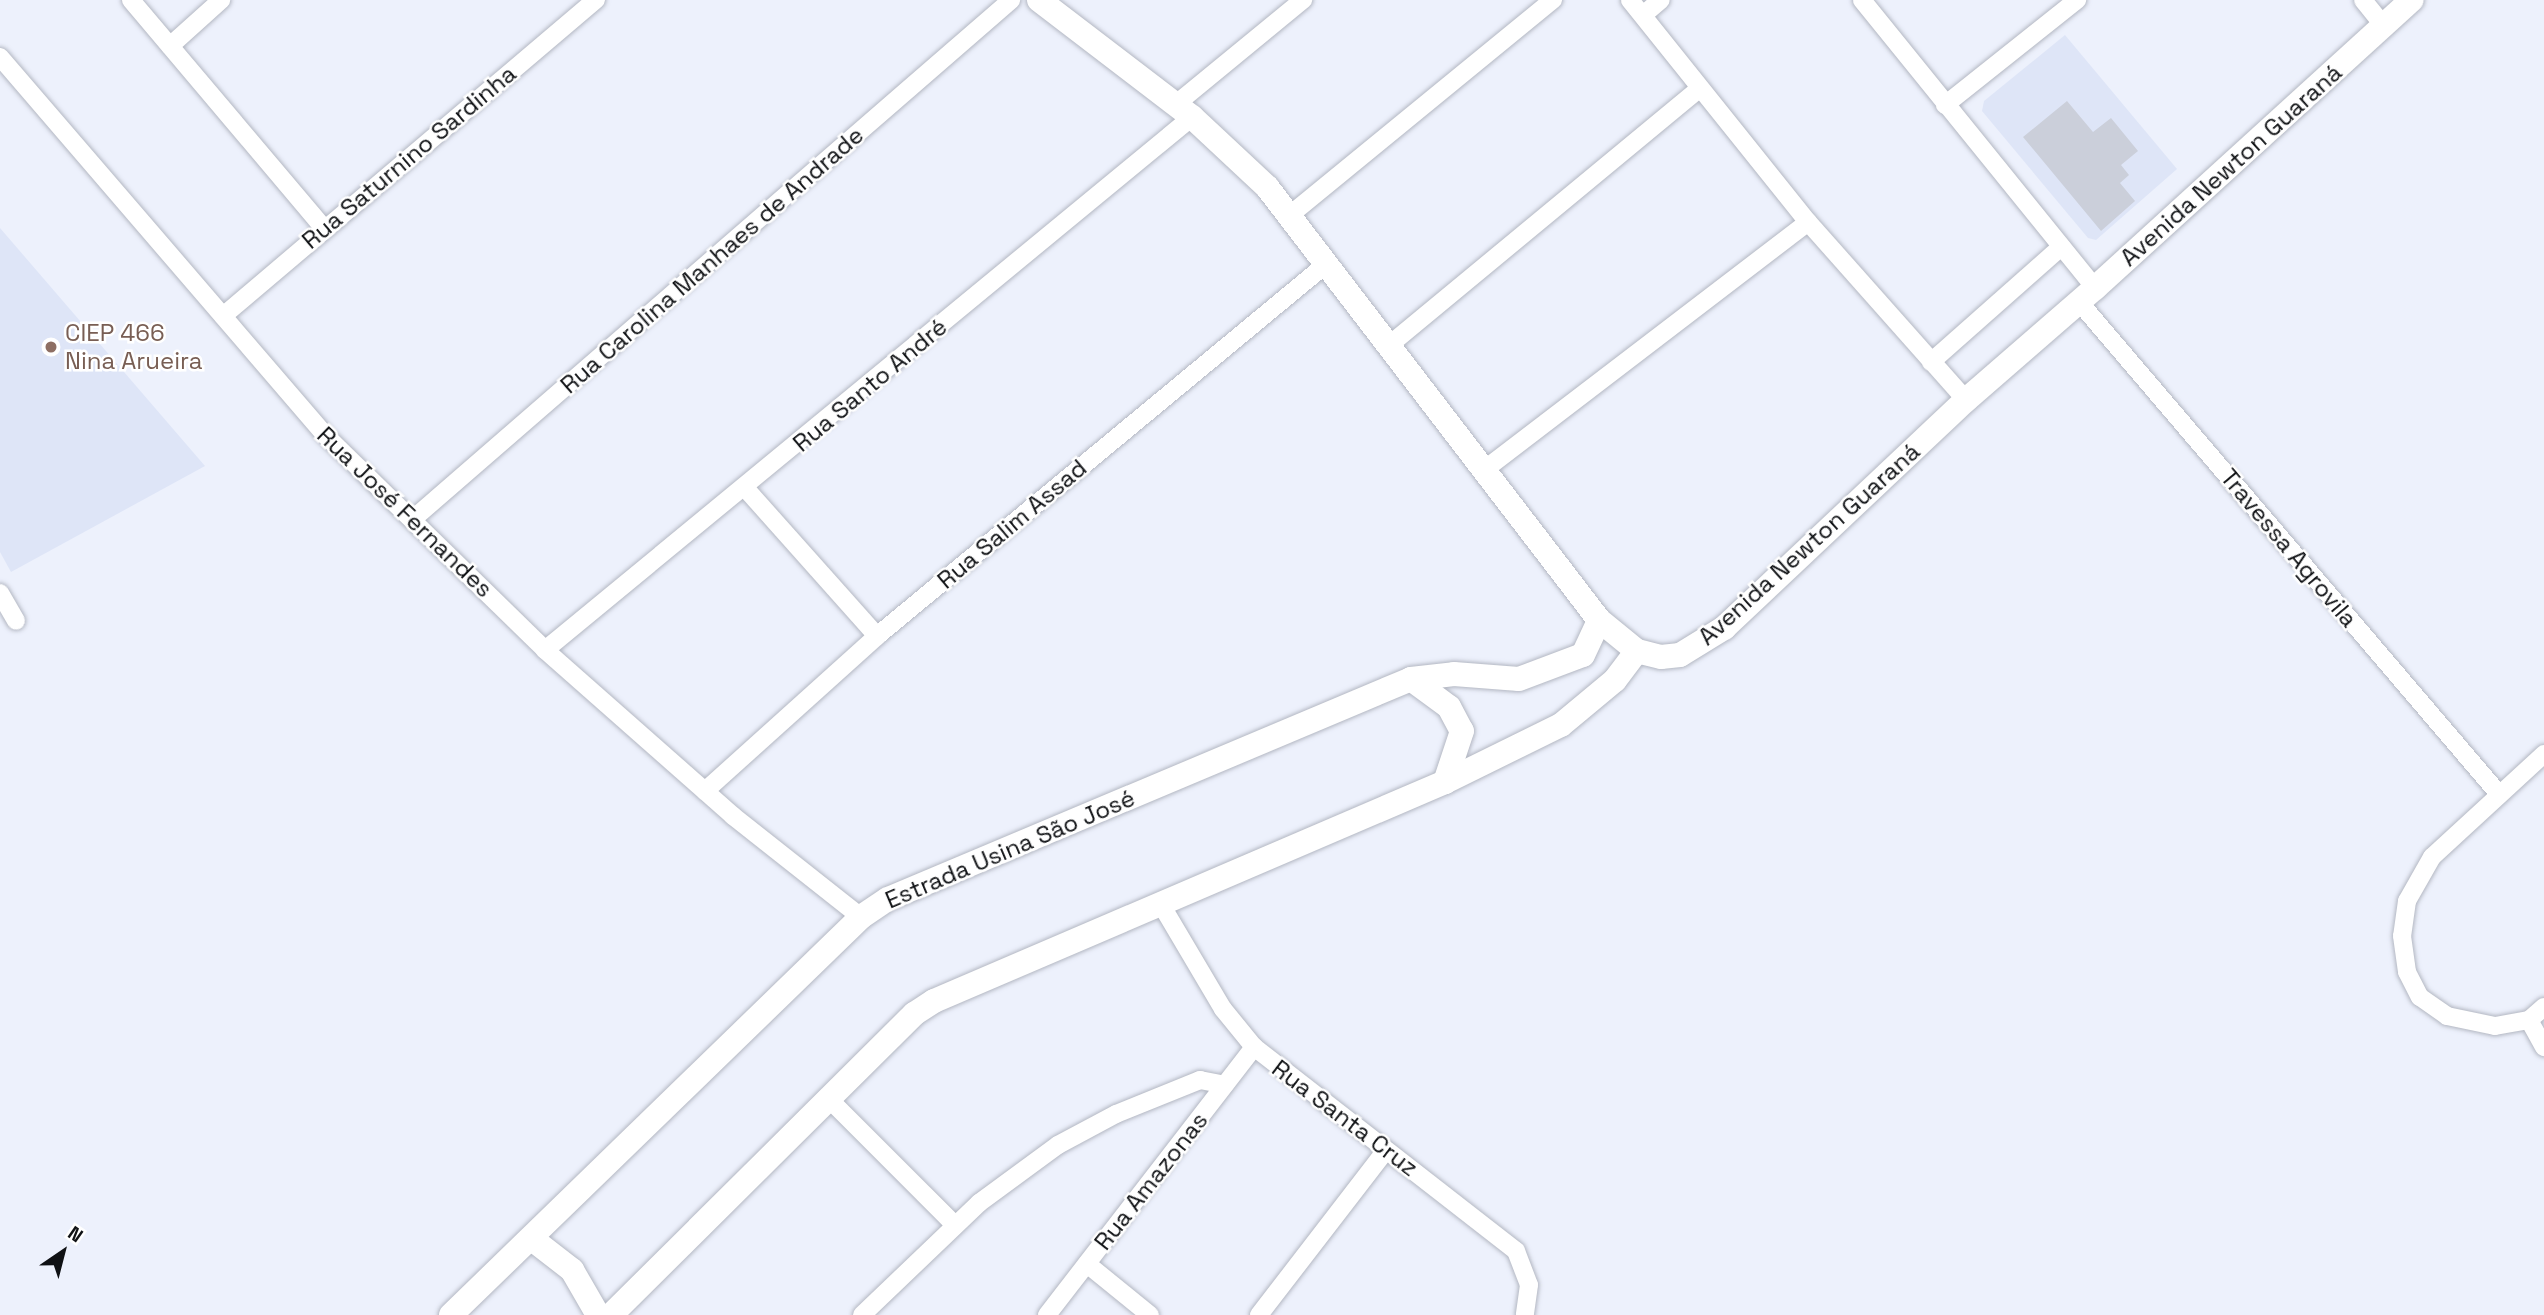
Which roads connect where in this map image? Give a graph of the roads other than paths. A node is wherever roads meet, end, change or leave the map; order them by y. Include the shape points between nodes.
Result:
1 (131, 0) edge
2 (221, 0) edge
3 (596, 0) edge
4 (1011, 0) edge
5 (1039, 0) edge
6 (1303, 0) edge
7 (1553, 0) edge
8 (1630, 0) edge
9 (1661, 0) edge
10 (1862, 0) edge
11 (2077, 0) edge
12 (2362, 0) edge
13 (2411, 0) edge
14 (1643, 15) junction
15 (2383, 25) junction
16 (170, 46) junction
17 (0, 57) edge
18 (1699, 89) junction
19 (1945, 105) junction
20 (1183, 111) junction
21 (1290, 215) junction
22 (1808, 222) junction
23 (324, 228) junction
24 (2060, 247) junction
25 (1325, 265) junction
26 (2088, 295) junction
27 (223, 316) junction
28 (1387, 347) junction
29 (1931, 362) junction
30 (1966, 400) junction
31 (1484, 470) junction
32 (746, 488) junction
33 (413, 519) junction
34 (0, 593) edge
35 (1599, 620) junction
36 (16, 621) dead end
37 (877, 636) junction
38 (545, 650) junction
39 (1637, 652) junction
40 (1411, 679) junction
41 (2544, 754) edge
42 (1445, 782) junction
43 (705, 791) junction
44 (2498, 793) junction
45 (1162, 906) junction
46 (861, 917) junction
47 (2544, 1007) edge
48 (2529, 1020) junction
49 (1254, 1047) junction
50 (2544, 1047) edge
51 (1225, 1085) junction
52 (828, 1098) junction
53 (1386, 1150) junction
54 (955, 1225) junction
55 (532, 1239) junction
56 (1087, 1264) junction
57 (454, 1313) edge
58 (598, 1315) edge
59 (611, 1315) edge
60 (862, 1315) edge
61 (1047, 1315) edge
62 (1150, 1315) edge
63 (1259, 1315) edge
64 (1525, 1315) edge

1 - 16 street
2 - 16 street
3 - 23 street, Rua Saturnino Sardinha
4 - 33 street, Rua Carolina Manhaes de Andrade
5 - 20 main road
6 - 20 street, Rua Santo André
7 - 21 street
8 - 14 street
9 - 14 street
10 - 19 street, Travessa Agrovila
11 - 19 street
12 - 15 street
13 - 15 main road, Avenida Newton Guaraná
14 - 18 street
15 - 26 main road, Avenida Newton Guaraná
16 - 23 street
17 - 27 street, Rua José Fernandes
18 - 22 street
18 - 28 street
19 - 24 street, Travessa Agrovila
20 - 21 main road via 1238,158
20 - 32 street, Rua Santo André
21 - 25 main road
22 - 29 street
22 - 31 street
23 - 27 street, Rua Saturnino Sardinha
24 - 26 street, Travessa Agrovila
24 - 29 street
25 - 28 main road
25 - 37 street, Rua Salim Assad
26 - 30 main road, Avenida Newton Guaraná
26 - 44 street, Travessa Agrovila
27 - 33 street, Rua José Fernandes via 324,434
28 - 31 main road
29 - 30 street
30 - 39 main road, Avenida Newton Guaraná via 1701,645 1680,655
31 - 35 main road
32 - 37 street
32 - 38 street, Rua Santo André
33 - 38 street, Rua José Fernandes
34 - 36 street
35 - 39 main road
35 - 40 main road, Estrada Usina São José via 1583,654 1519,679 1454,674
37 - 43 street, Rua Salim Assad
38 - 43 street, Rua José Fernandes
39 - 42 main road via 1615,680 1561,725
40 - 42 main road via 1449,707 1462,731
40 - 46 main road, Estrada Usina São José via 888,899
41 - 44 street
42 - 45 main road
43 - 46 street, Rua José Fernandes
44 - 48 street via 2448,839 2415,882 2402,936 2407,972 2420,997 2447,1016 2495,1026
45 - 49 street, Rua Santa Cruz via 1223,1009
45 - 52 main road via 934,1001 914,1014
46 - 55 main road, Estrada Usina São José
47 - 48 street
48 - 50 street
49 - 51 street, Rua Amazonas
49 - 53 street, Rua Santa Cruz
51 - 54 street via 1200,1080 1087,1128 1004,1182
51 - 56 street, Rua Amazonas
52 - 54 street
52 - 59 main road
53 - 63 street
53 - 64 street, Rua Santa Cruz via 1516,1251 1529,1285
54 - 60 street
55 - 57 main road, Estrada Usina São José
55 - 58 main road via 572,1270
56 - 61 street, Rua Amazonas
56 - 62 street

